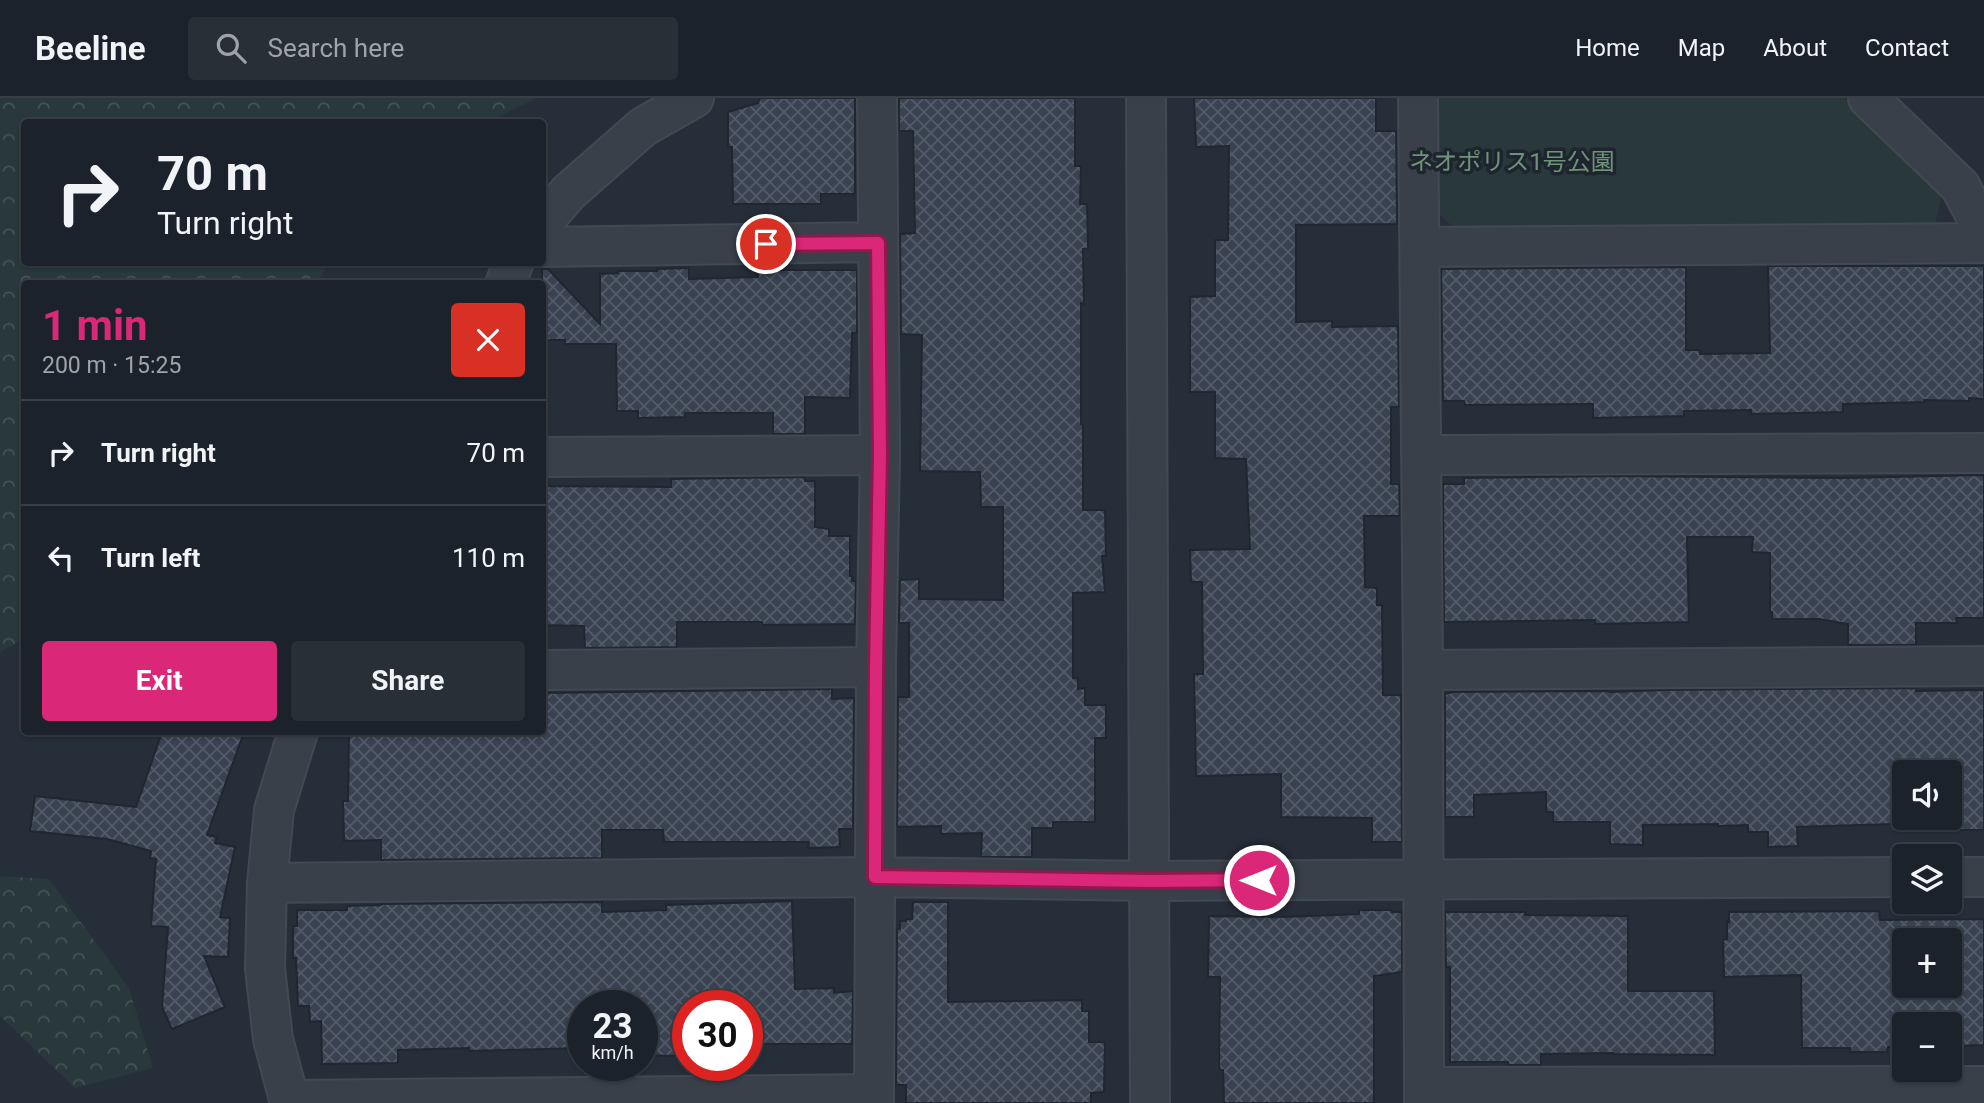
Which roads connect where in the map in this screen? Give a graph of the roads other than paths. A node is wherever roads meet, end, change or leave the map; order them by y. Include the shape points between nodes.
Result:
1 (694, 98) edge
2 (877, 98) edge
3 (1146, 98) edge
4 (1418, 98) edge
5 (1868, 98) edge
6 (546, 218) edge
7 (1984, 232) edge
8 (878, 243) junction
9 (1984, 243) edge
10 (546, 247) edge
11 (1421, 247) junction
12 (1984, 453) edge
13 (880, 455) junction
14 (1422, 455) junction
15 (546, 457) edge
16 (1984, 666) edge
17 (876, 667) junction
18 (546, 670) edge
19 (1423, 670) junction
20 (297, 735) edge
21 (875, 877) junction
22 (1892, 877) edge
23 (1962, 877) edge
24 (1984, 877) edge
25 (1423, 879) junction
26 (1150, 881) junction
27 (267, 883) junction
28 (1984, 1086) edge
29 (1424, 1095) edge
30 (874, 1098) edge
31 (289, 1101) edge
32 (1150, 1103) edge

1 - 6 street via 643,127
2 - 8 street
3 - 26 street
4 - 11 street
5 - 7 street via 1961,186
8 - 10 street
8 - 13 street
9 - 11 street
11 - 14 street
12 - 14 street
13 - 15 street
13 - 17 street
14 - 19 street
16 - 19 street
17 - 18 street
17 - 21 street
19 - 25 street
20 - 27 street via 274,810
21 - 26 street
21 - 27 street
21 - 30 street
22 - 25 street
23 - 24 street
25 - 26 street
25 - 29 street
26 - 32 street
27 - 31 street via 265,968 273,1039
28 - 29 street
30 - 31 street

